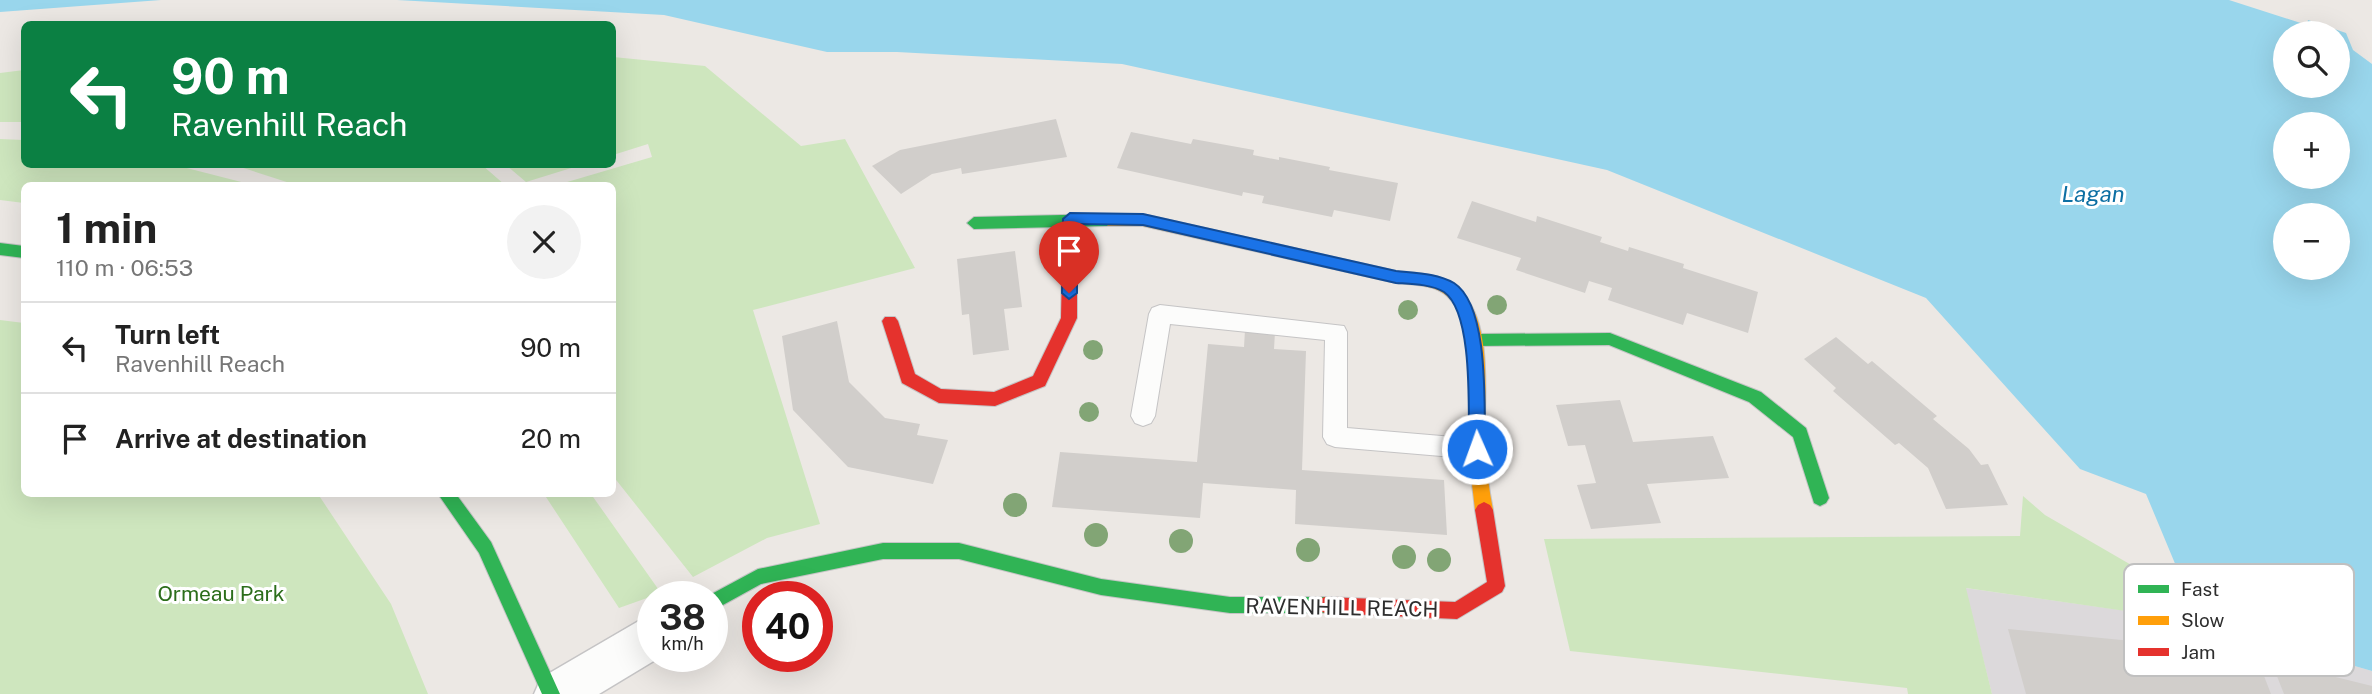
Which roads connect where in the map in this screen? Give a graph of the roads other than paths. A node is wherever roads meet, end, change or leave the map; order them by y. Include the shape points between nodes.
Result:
1 (1070, 219) junction
2 (974, 223) dead end
3 (0, 249) edge
4 (21, 252) edge
5 (890, 321) dead end
6 (1474, 340) junction
7 (1143, 416) dead end
8 (1477, 449) junction
9 (449, 497) edge
10 (1820, 498) dead end
11 (728, 594) edge
12 (637, 646) edge
13 (551, 694) edge
14 (557, 694) edge

1 - 2 street, RAVENHILL REACH
1 - 5 street via 1069,318 1039,381 995,399 939,396 908,378
1 - 6 street, RAVENHILL REACH via 1143,220 1396,277 1430,280 1449,288 1460,300
3 - 4 street
6 - 8 street, RAVENHILL REACH
6 - 10 street via 1610,339 1755,397 1800,433
7 - 8 lane via 1160,314 1336,331 1335,437
8 - 11 street, RAVENHILL REACH via 1496,586 1457,611 1230,605 1101,587 959,551 883,551 758,577
9 - 13 street via 485,548
12 - 14 street

